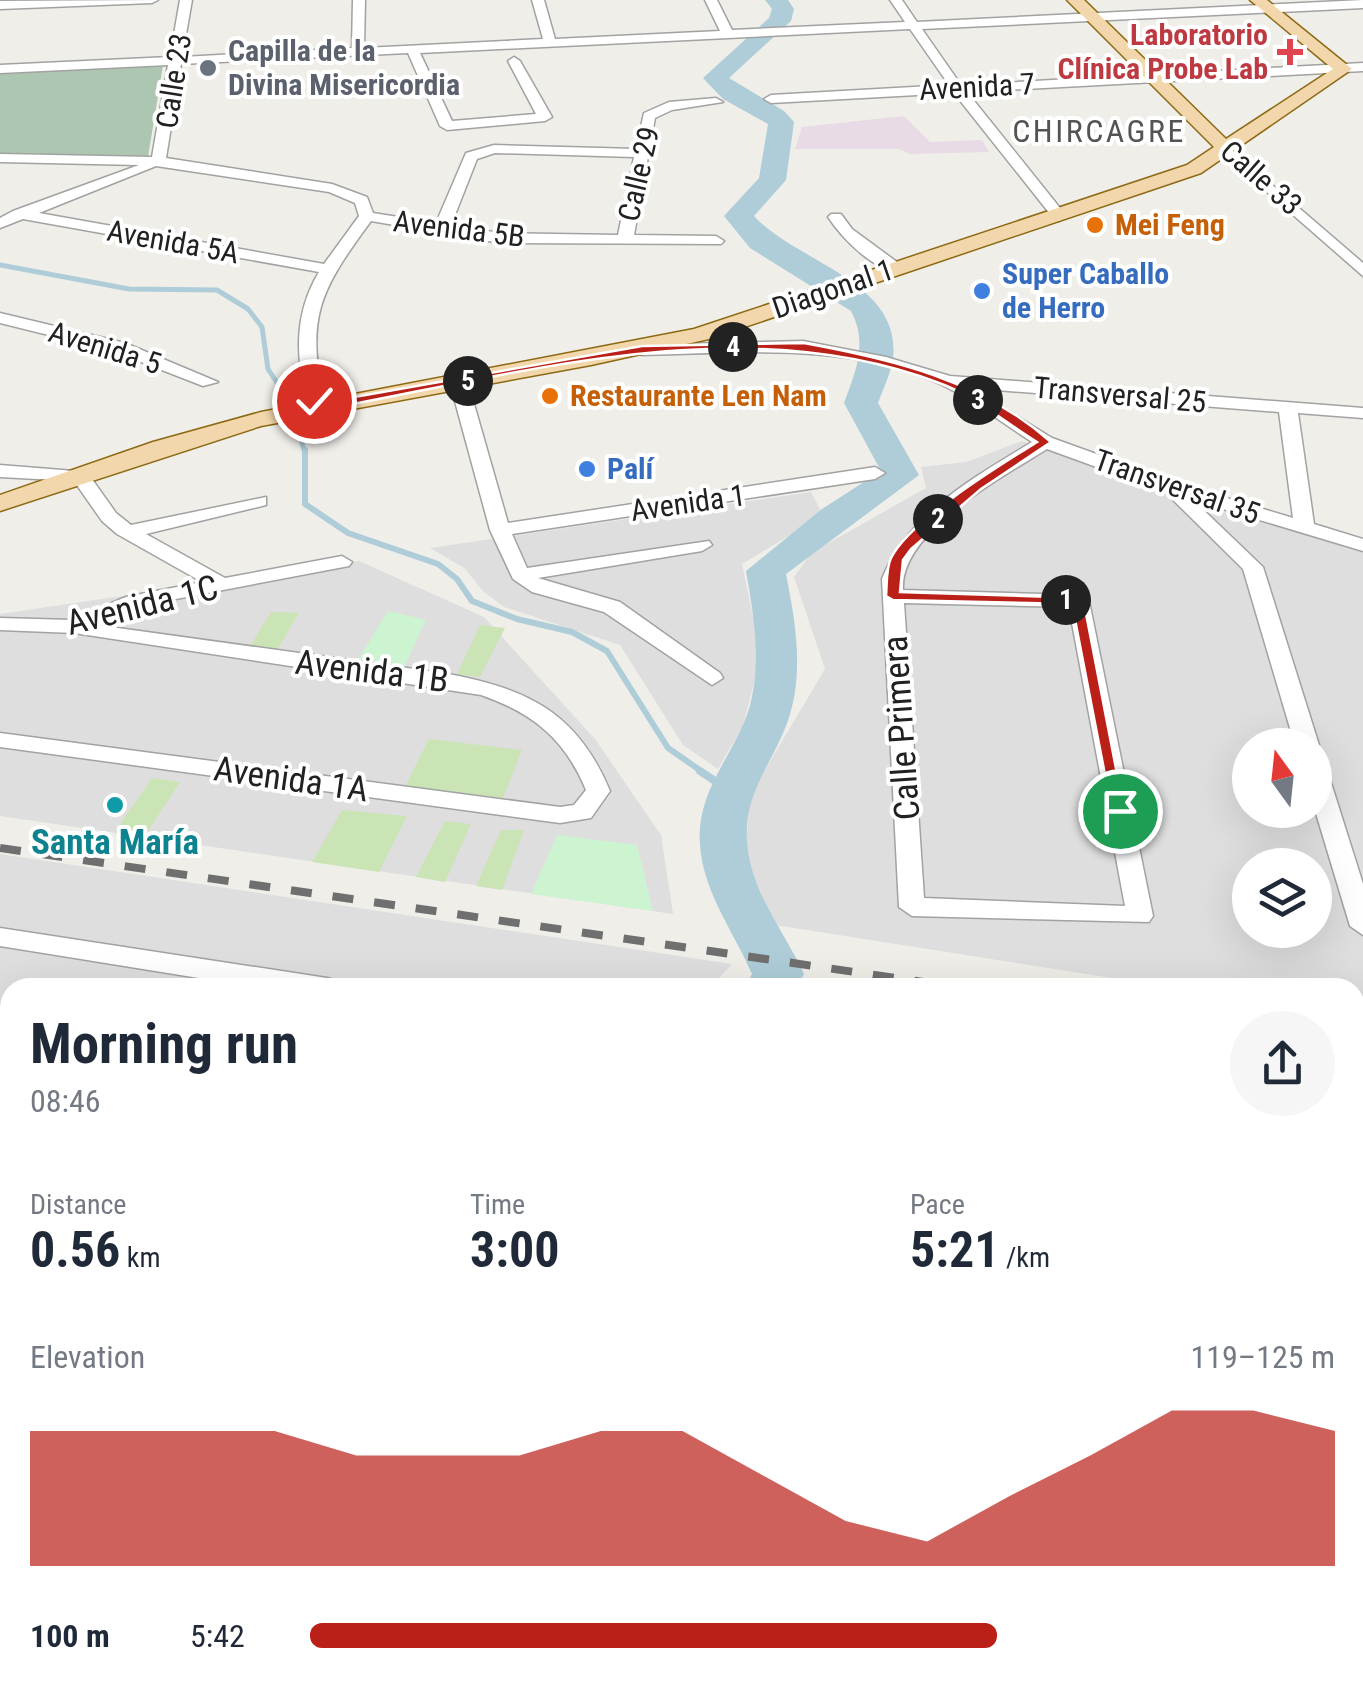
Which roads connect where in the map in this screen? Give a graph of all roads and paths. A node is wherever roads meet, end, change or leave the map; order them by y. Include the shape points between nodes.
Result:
1 (152, 0) edge
2 (186, 0) edge
3 (359, 0) edge
4 (538, 0) edge
5 (711, 0) edge
6 (896, 0) edge
7 (1075, 0) edge
8 (28, 3) edge
9 (1263, 4) edge
10 (1363, 4) edge
11 (0, 5) edge
12 (1092, 16) junction
13 (0, 19) edge
14 (914, 25) junction
15 (728, 34) junction
16 (550, 42) junction
17 (412, 49) junction
18 (358, 52) junction
19 (176, 60) junction
20 (514, 61) dead end
21 (1353, 68) edge
22 (0, 69) edge
23 (1154, 78) junction
24 (1363, 84) edge
25 (957, 88) junction
26 (771, 99) dead end
27 (716, 102) dead end
28 (1227, 150) junction
29 (640, 154) junction
30 (0, 158) edge
31 (158, 161) junction
32 (18, 214) junction
33 (367, 216) junction
34 (1059, 216) junction
35 (836, 217) dead end
36 (0, 223) edge
37 (441, 230) junction
38 (625, 240) junction
39 (716, 241) dead end
40 (895, 268) junction
41 (327, 269) junction
42 (1363, 271) edge
43 (0, 318) edge
44 (642, 350) junction
45 (209, 382) dead end
46 (459, 382) junction
47 (948, 382) junction
48 (310, 409) junction
49 (1288, 409) junction
50 (1363, 413) edge
51 (1045, 442) junction
52 (0, 471) edge
53 (875, 473) dead end
54 (80, 476) junction
55 (1167, 486) junction
56 (260, 501) dead end
57 (0, 502) edge
58 (500, 530) junction
59 (1305, 530) junction
60 (128, 532) junction
61 (702, 545) dead end
62 (1363, 545) edge
63 (342, 562) dead end
64 (520, 575) junction
65 (221, 584) junction
66 (893, 596) junction
67 (0, 624) edge
68 (74, 627) junction
69 (712, 678) dead end
70 (1303, 728) edge
71 (0, 740) edge
72 (582, 812) joint
73 (1332, 825) edge
74 (1363, 926) edge
75 (0, 937) edge
76 (264, 978) edge

1 - 8 street
2 - 19 street, Calle 23
3 - 18 street
4 - 16 street
5 - 15 street
6 - 14 street
7 - 12 main road, Calle 33
8 - 11 street
8 - 13 street
9 - 10 street
9 - 12 street
9 - 21 main road
12 - 14 street
12 - 23 main road, Calle 33
14 - 15 street
14 - 25 street
15 - 16 street
16 - 17 street
17 - 18 street
17 - 20 street via 448,126 546,117
18 - 19 street
19 - 22 street
19 - 31 street, Calle 23
21 - 23 street, Avenida 7
21 - 24 street
21 - 28 main road, Diagonal 1
23 - 25 street, Avenida 7
23 - 28 main road, Calle 33
25 - 26 street, Avenida 7
25 - 34 street
27 - 29 street, Calle 29 via 669,106 649,116
28 - 34 main road, Diagonal 1 via 1194,170
28 - 42 street, Calle 33
29 - 37 street via 494,148 471,156
29 - 38 street, Calle 29
30 - 31 street
31 - 32 street
31 - 33 street, Avenida 5B via 332,188 362,200
32 - 36 street
32 - 41 street, Avenida 5A
33 - 37 street, Avenida 5B
33 - 41 street
34 - 40 main road, Diagonal 1
35 - 40 street
37 - 38 street, Avenida 5B
38 - 39 street, Avenida 5B
40 - 44 main road, Diagonal 1
41 - 48 street via 308,306 303,347
43 - 45 street, Avenida 5 via 119,347
44 - 46 main road, Diagonal 1
44 - 47 street, Transversal 25 via 804,346
46 - 48 main road, Diagonal 1
46 - 58 street
47 - 49 street, Transversal 25
47 - 51 street, Transversal 35
48 - 54 main road, Diagonal 1 via 172,443
49 - 50 street, Transversal 25
49 - 59 street
51 - 55 street, Transversal 35
51 - 66 street, Calle Primera via 976,486 906,546 896,560
52 - 54 street
53 - 58 street, Avenida 1
54 - 57 main road, Diagonal 1
54 - 60 street via 109,518
55 - 59 street, Transversal 35
55 - 70 street via 1253,567
56 - 60 street
58 - 64 street
59 - 62 street, Transversal 35
60 - 65 street
61 - 64 street
63 - 65 street, Avenida 1C
64 - 69 street via 539,588 612,607
65 - 68 street, Avenida 1C via 133,600
66 - 66 street, Calle Primera via 1078,600 1140,916 912,907
67 - 68 street, Avenida 1C
68 - 72 street, Avenida 1B via 476,684 535,709 584,757 598,791
71 - 72 street, Avenida 1A via 560,816
73 - 74 street
75 - 76 street

